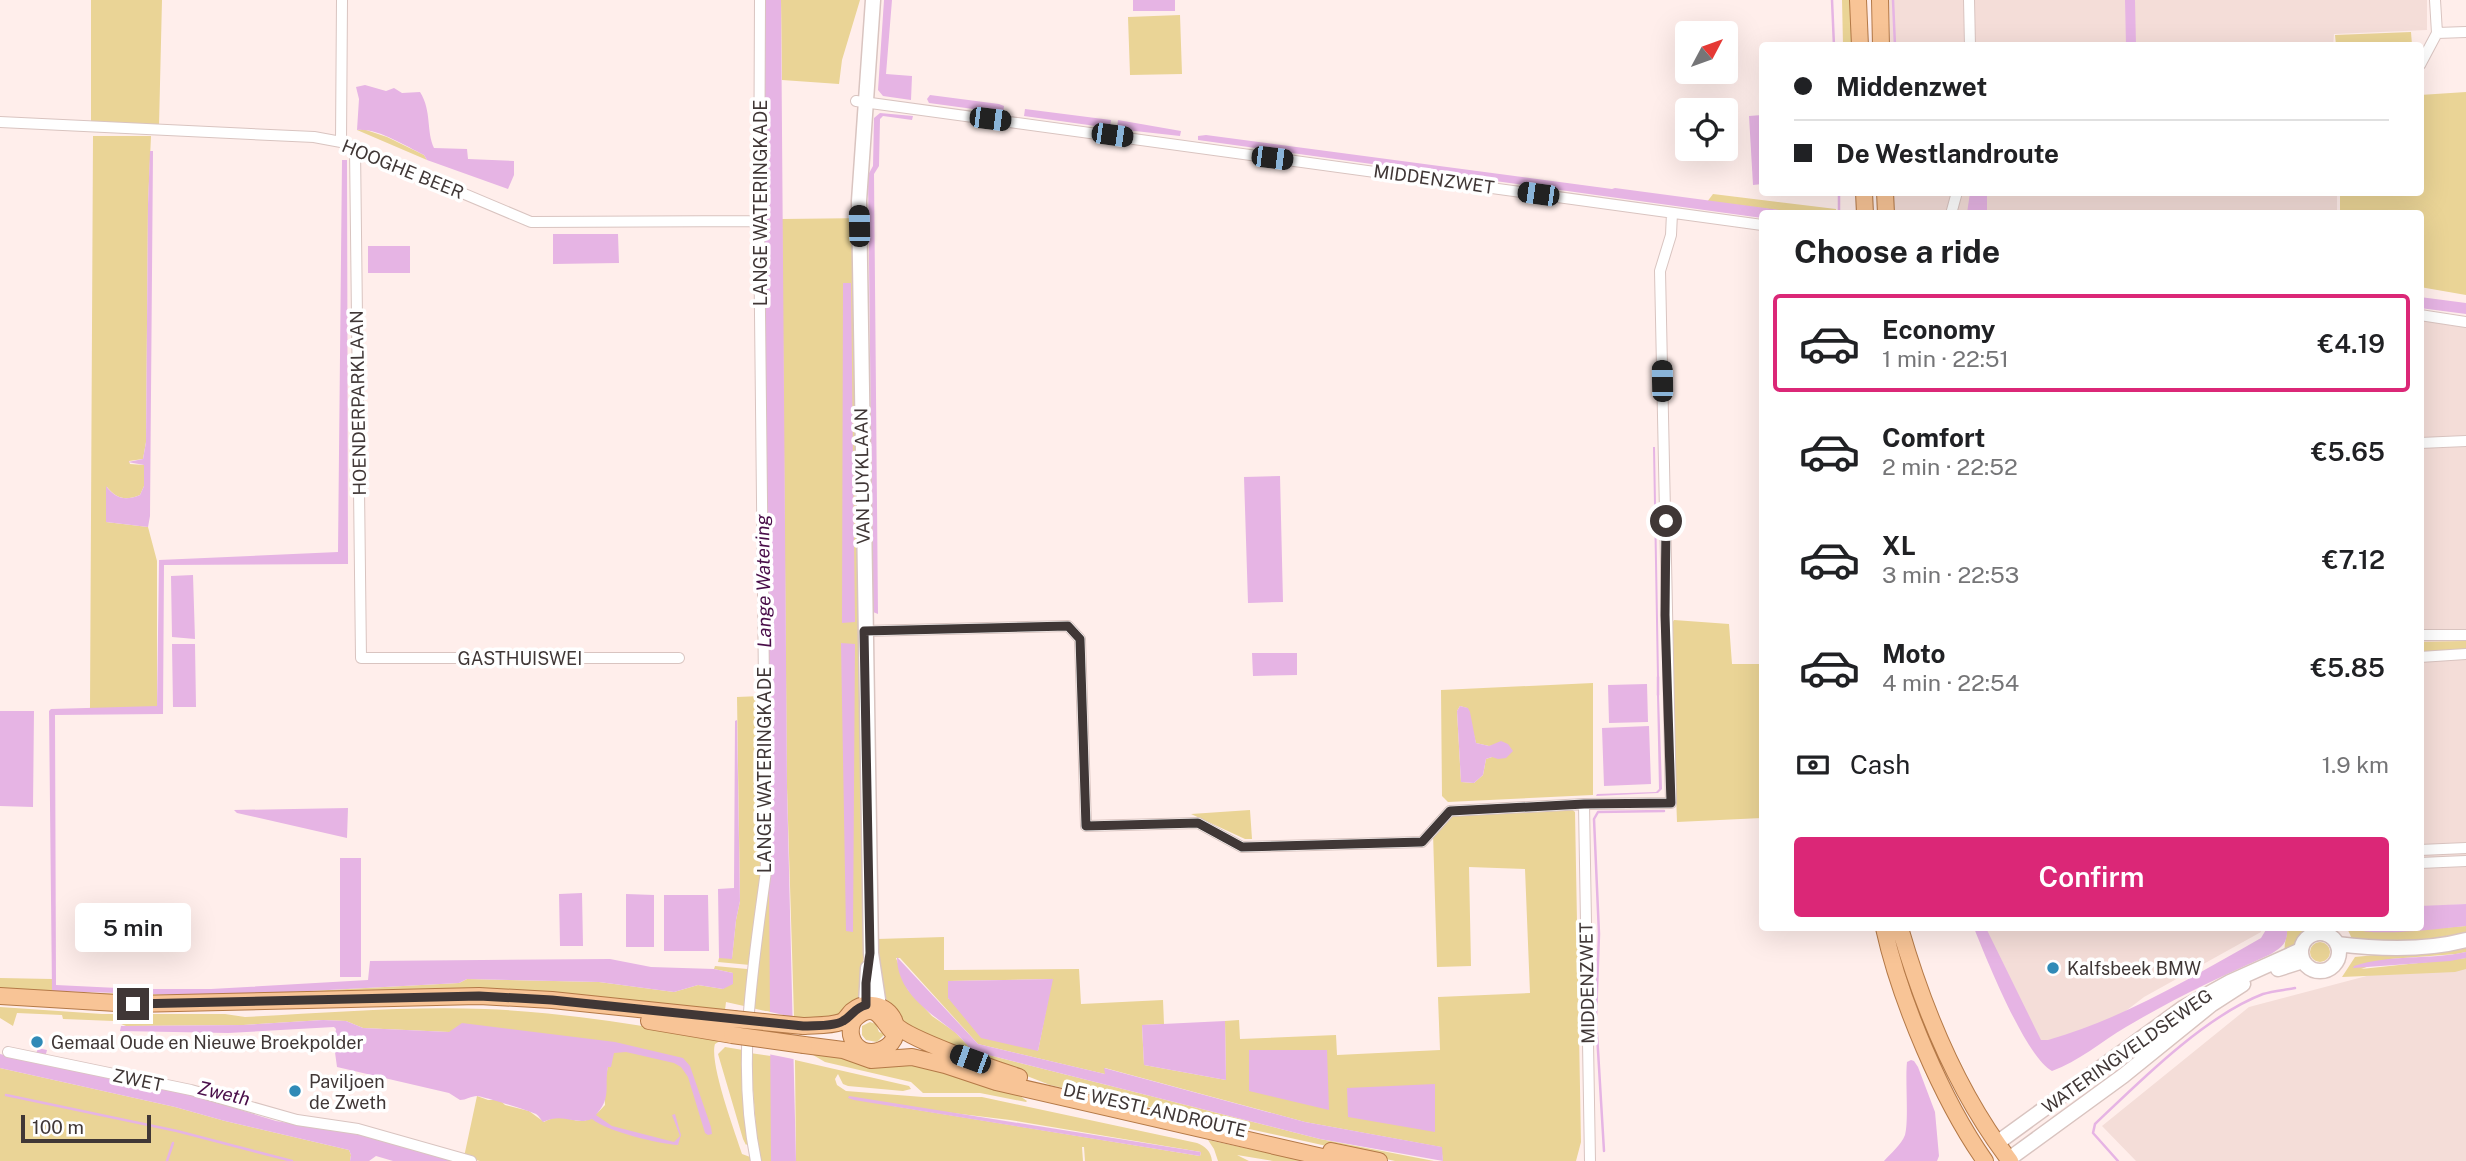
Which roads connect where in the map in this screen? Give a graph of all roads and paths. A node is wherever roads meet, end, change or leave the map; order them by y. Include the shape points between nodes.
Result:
1 (342, 0) edge
2 (760, 0) edge
3 (873, 0) edge
4 (1858, 0) edge
5 (1880, 0) edge
6 (1969, 0) edge
7 (2435, 0) edge
8 (2466, 32) edge
9 (2437, 33) junction
10 (1860, 42) edge
11 (1881, 42) edge
12 (1970, 42) edge
13 (2424, 57) edge
14 (860, 101) junction
15 (0, 122) edge
16 (341, 142) junction
17 (355, 148) junction
18 (1672, 213) junction
19 (759, 221) junction
20 (1759, 225) edge
21 (2424, 316) edge
22 (2466, 322) edge
23 (2466, 441) edge
24 (2424, 443) edge
25 (864, 631) junction
26 (2424, 635) edge
27 (2466, 635) edge
28 (2466, 654) edge
29 (679, 657) dead end
30 (2424, 657) edge
31 (360, 658) joint
32 (1584, 804) junction
33 (2466, 848) edge
34 (2424, 850) edge
35 (2466, 861) edge
36 (2424, 863) edge
37 (1885, 931) edge
38 (1901, 931) edge
39 (2327, 937) edge
40 (2466, 940) edge
41 (2302, 956) junction
42 (0, 996) edge
43 (0, 1004) edge
44 (870, 1008) junction
45 (733, 1027) junction
46 (850, 1028) junction
47 (893, 1035) junction
48 (803, 1045) junction
49 (8, 1052) dead end
50 (945, 1065) junction
51 (1997, 1143) junction
52 (1978, 1159) edge
53 (2009, 1160) edge
54 (471, 1161) edge
55 (757, 1161) edge
56 (1340, 1161) edge
57 (1380, 1161) edge
58 (1590, 1161) edge

1 - 16 street
2 - 19 street, LANGE WATERINGKADE
3 - 14 street, VAN LUYKLAAN
4 - 10 main road
5 - 11 main road
6 - 12 street
7 - 9 street
8 - 9 street
9 - 13 street
14 - 18 street, MIDDENZWET
14 - 25 street, VAN LUYKLAAN
15 - 16 street, HOOGHE BEER
16 - 17 street, HOOGHE BEER
17 - 19 street, HOOGHE BEER via 531,222
17 - 31 street, HOENDERPARKLAAN
18 - 20 street, MIDDENZWET
18 - 32 street via 1660,271 1671,803
19 - 55 street, LANGE WATERINGKADE via 766,871 746,1053
21 - 22 street
23 - 24 street
25 - 32 street via 1068,626 1080,639 1086,826 1198,823 1242,847 1422,842 1450,811
25 - 44 street, VAN LUYKLAAN
26 - 27 street
28 - 30 street
29 - 31 street, GASTHUISWEI
32 - 58 street, MIDDENZWET
33 - 34 street
35 - 36 street
37 - 52 main road via 1920,1035
38 - 51 main road via 1941,1043 1975,1111
39 - 40 street via 2408,948
39 - 41 street via 2306,939
39 - 41 street via 2331,968 2310,969
41 - 51 street, WATERINGVELDSEWEG via 2230,982 2183,1008
41 - 53 street, WATERINGVELDSEWEG via 2212,1004
42 - 45 main road, DE WESTLANDROUTE via 171,1004 479,996 562,1001
43 - 45 main road, DE WESTLANDROUTE via 172,1012 505,1004
44 - 46 main road via 856,1008
44 - 47 main road via 881,1015
45 - 46 main road, DE WESTLANDROUTE, bridge via 835,1024
45 - 48 main road, DE WESTLANDROUTE, bridge
46 - 47 main road via 861,1049 871,1052 882,1051
46 - 48 main road, DE WESTLANDROUTE
47 - 50 main road, DE WESTLANDROUTE via 902,1047
47 - 57 main road, DE WESTLANDROUTE via 1037,1082
48 - 50 main road, DE WESTLANDROUTE via 843,1050 871,1060 904,1057
49 - 54 street, ZWET via 191,1090 297,1120 358,1129
50 - 56 main road, DE WESTLANDROUTE via 996,1082
51 - 52 main road
51 - 53 main road

